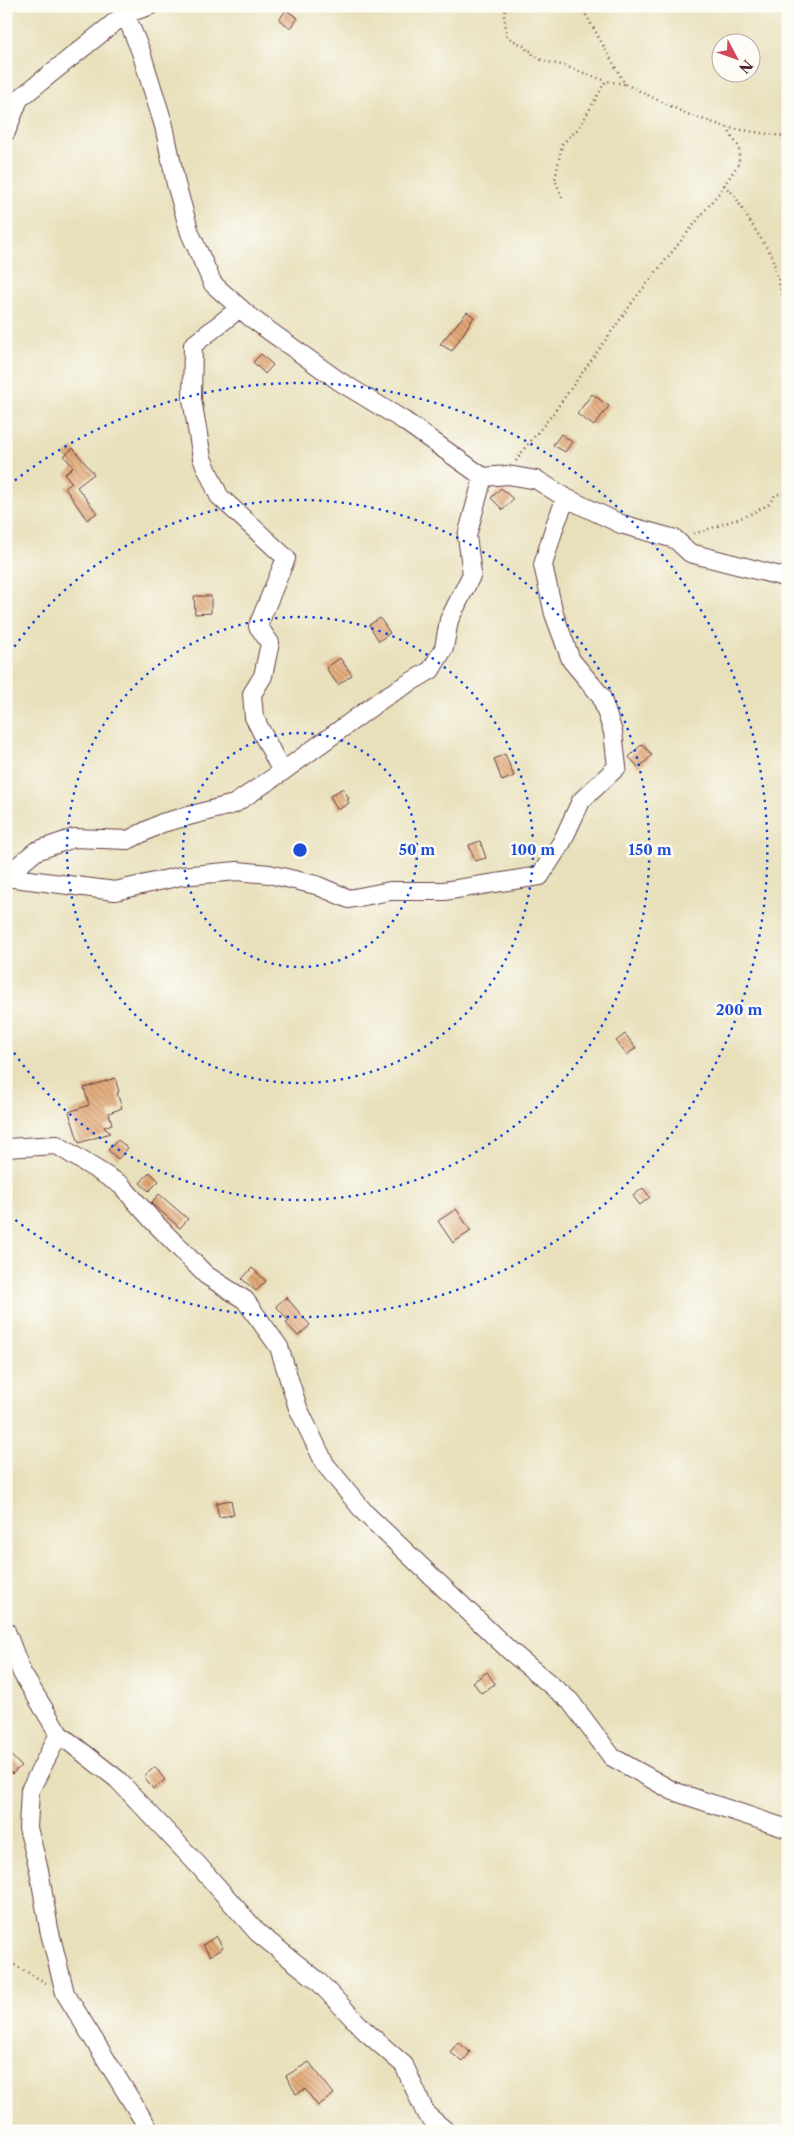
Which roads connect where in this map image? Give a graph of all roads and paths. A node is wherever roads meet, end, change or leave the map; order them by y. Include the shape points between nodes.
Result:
1 (149, 6) edge
2 (507, 6) edge
3 (581, 6) edge
4 (123, 10) edge
5 (606, 81) junction
6 (625, 84) junction
7 (729, 128) junction
8 (6, 132) edge
9 (788, 137) edge
10 (724, 185) junction
11 (562, 197) dead end
12 (240, 308) junction
13 (788, 317) edge
14 (508, 475) junction
15 (483, 477) junction
16 (788, 492) edge
17 (566, 498) junction
18 (676, 540) junction
19 (788, 578) edge
20 (282, 772) junction
21 (6, 876) edge
22 (6, 1148) edge
23 (6, 1631) edge
24 (59, 1734) junction
25 (788, 1829) edge
26 (6, 1960) edge
27 (65, 1993) junction
28 (150, 2131) edge
29 (446, 2131) edge

1 - 4 street
2 - 5 path via 504,15 507,37 544,61
3 - 6 path
4 - 8 street via 19,99
4 - 12 street via 142,52 190,233 213,284
5 - 6 path
5 - 11 path via 579,128 562,144 555,180
6 - 7 path via 687,114
7 - 9 path
7 - 10 path via 740,153 739,163
10 - 13 path via 736,197 772,256
10 - 14 path via 631,303
12 - 15 street via 339,381 403,420
12 - 20 street via 193,345 192,399 202,458 219,496 286,558 258,626 270,643 263,676 252,694 254,717
14 - 15 street
14 - 17 street via 537,480
15 - 20 street via 467,536 472,574 449,620 444,648 431,670 386,697
16 - 18 path via 775,495 768,505 746,516
17 - 18 street via 620,524
17 - 21 street via 543,565 554,614 571,660 601,696 613,732 617,767 581,801 562,842 540,876 444,891 390,891 349,899 316,885 269,874 237,871 181,876 115,891
18 - 19 street via 690,553
20 - 21 street via 234,804 162,823 128,840 74,838 36,850
22 - 25 street via 57,1145 121,1185 206,1274 245,1300 279,1346 298,1408 325,1464 359,1506 509,1650 570,1701 612,1757 674,1790
23 - 24 street via 22,1673
24 - 27 street via 30,1790 28,1828 40,1870 49,1929
24 - 29 street via 117,1779 258,1933 317,1980 364,2030 404,2065 426,2114
26 - 27 path
27 - 28 street

